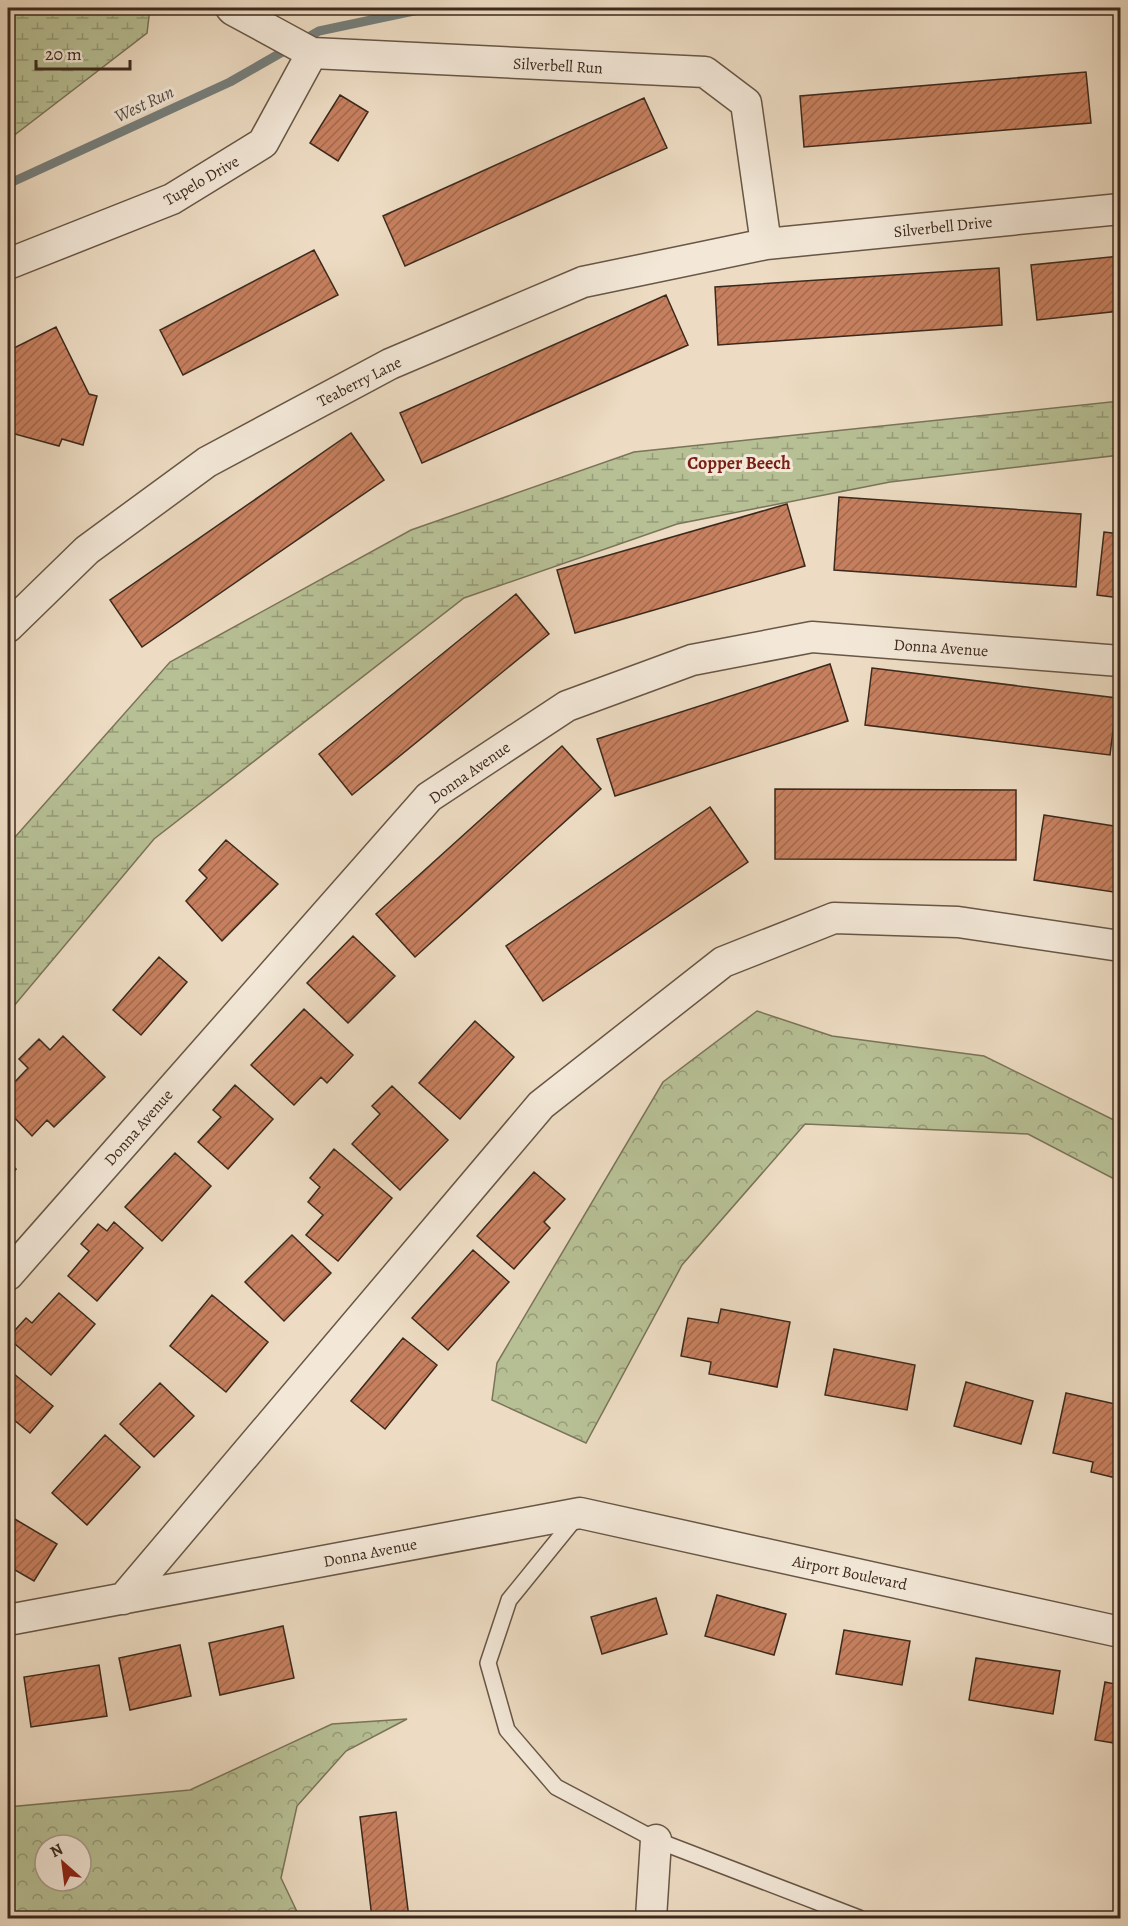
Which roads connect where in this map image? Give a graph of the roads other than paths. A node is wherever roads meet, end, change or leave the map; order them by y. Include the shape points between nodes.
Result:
1 (232, 9) edge
2 (311, 52) junction
3 (1120, 209) edge
4 (766, 244) junction
5 (8, 264) edge
6 (8, 627) edge
7 (1120, 661) edge
8 (1120, 946) edge
9 (8, 1275) edge
10 (580, 1513) junction
11 (123, 1599) junction
12 (8, 1620) edge
13 (1120, 1632) edge
14 (656, 1840) junction
15 (651, 1918) edge
16 (859, 1918) edge

1 - 2 street, Silverbell Run
2 - 4 street, Silverbell Run via 705,72 746,103
2 - 5 street, Tupelo Drive via 263,143 172,199
3 - 4 street, Silverbell Drive
4 - 6 street, Teaberry Lane via 583,282 390,364 207,462 87,550
7 - 9 street, Donna Avenue via 812,637 692,660 567,706 429,797
8 - 11 street via 958,922 834,918 723,962 542,1105
10 - 11 street, Donna Avenue
10 - 13 street, Airport Boulevard
10 - 14 lane via 509,1600 488,1663 507,1731 556,1787
11 - 12 street, Donna Avenue
14 - 15 street
14 - 16 lane

